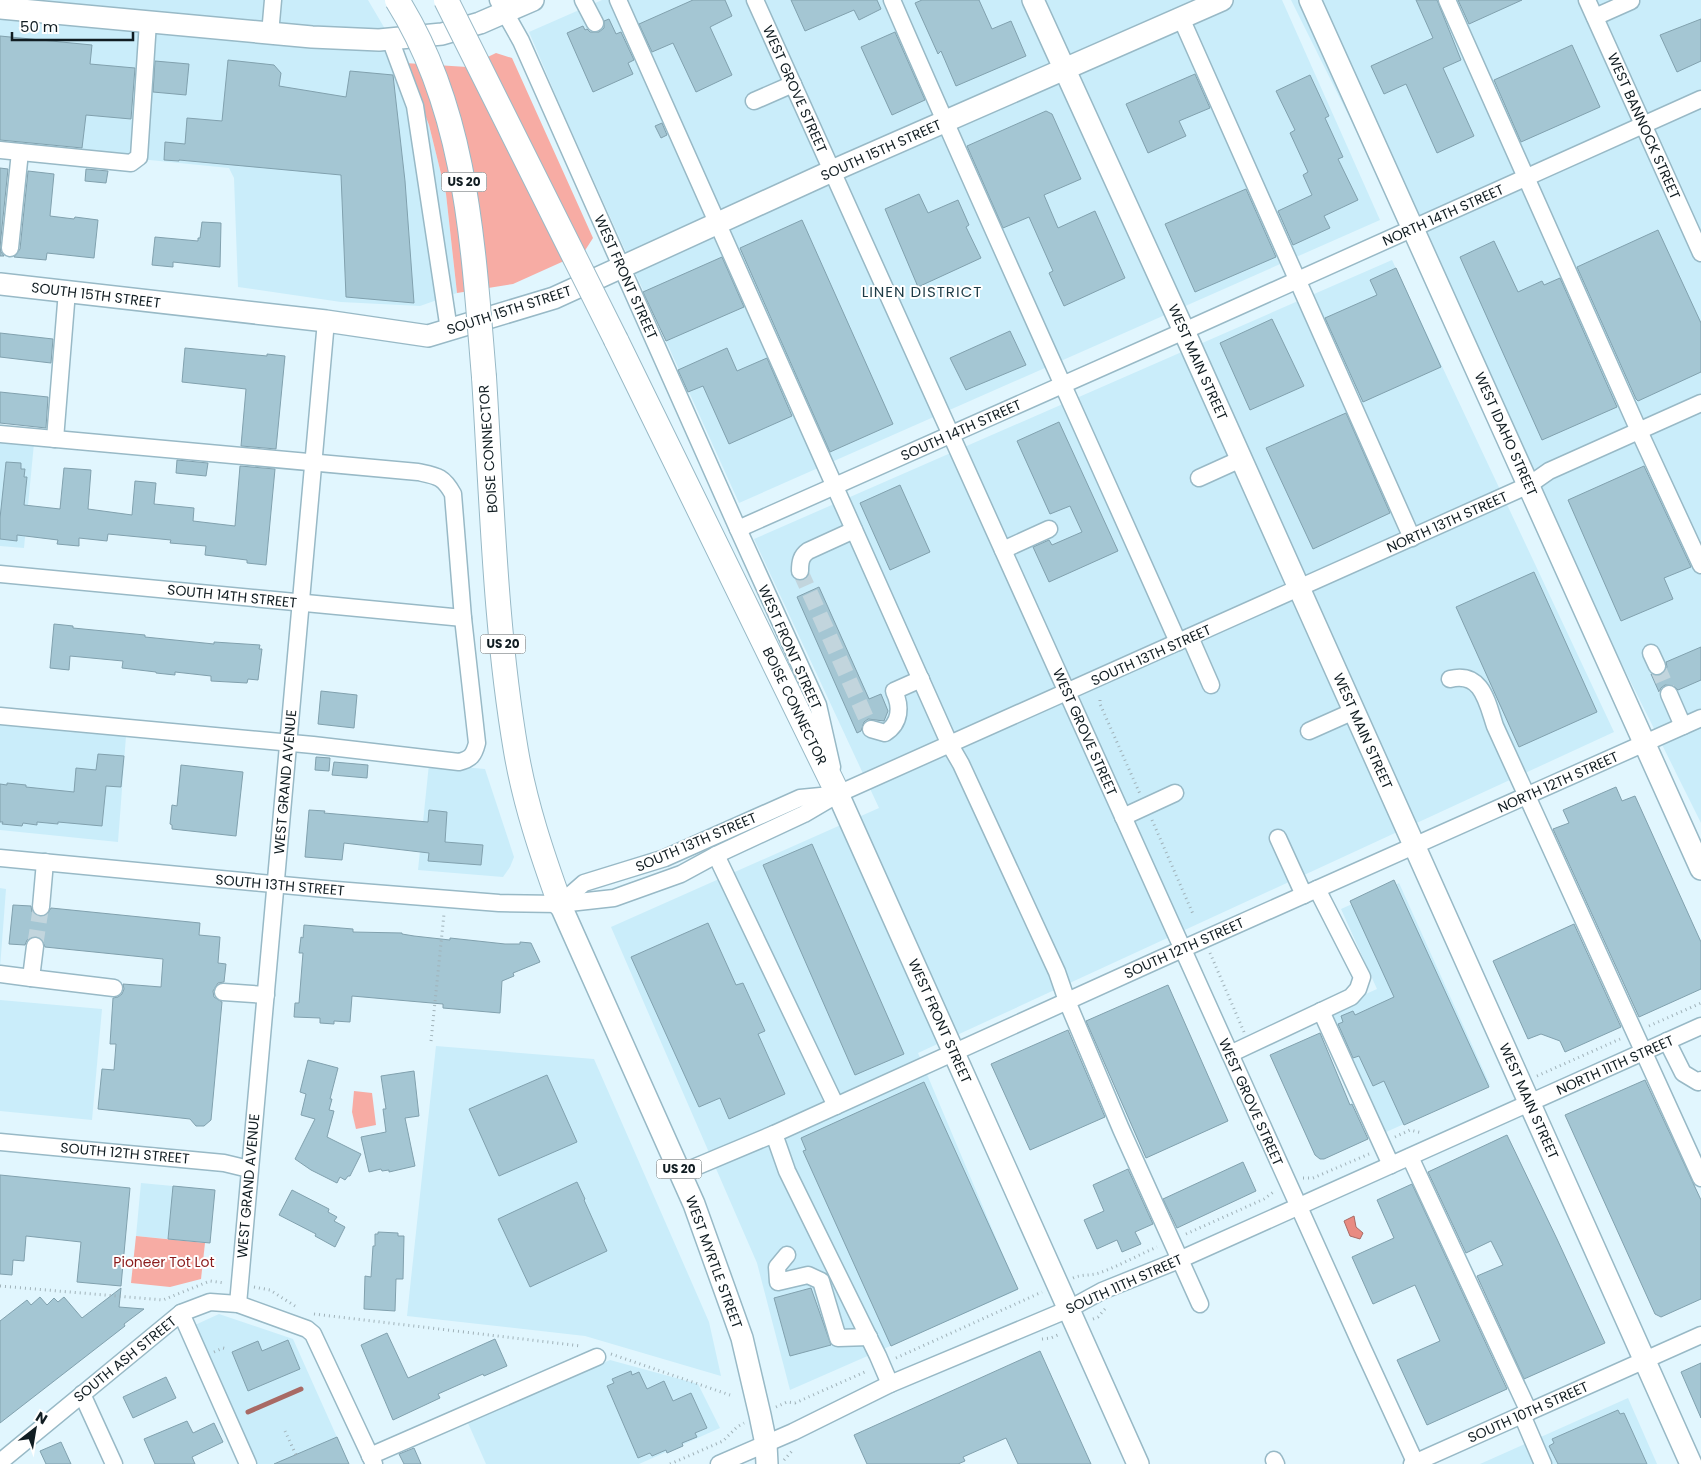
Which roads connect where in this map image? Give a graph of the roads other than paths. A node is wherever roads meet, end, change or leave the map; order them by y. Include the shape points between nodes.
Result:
1 (273, 0) edge
2 (397, 0) edge
3 (446, 0) edge
4 (533, 0) edge
5 (583, 0) edge
6 (618, 0) edge
7 (755, 0) edge
8 (892, 0) edge
9 (1033, 0) edge
10 (1222, 0) edge
11 (1310, 0) edge
12 (1448, 0) edge
13 (1587, 0) edge
14 (1631, 1) dead end
15 (502, 6) edge
16 (0, 8) edge
17 (1595, 17) junction
18 (1181, 18) junction
19 (148, 22) junction
20 (595, 23) dead end
21 (270, 34) junction
22 (390, 39) junction
23 (1065, 69) junction
24 (793, 84) junction
25 (1701, 99) edge
26 (754, 101) dead end
27 (944, 122) junction
28 (1643, 125) junction
29 (0, 150) edge
30 (20, 152) junction
31 (832, 171) junction
32 (1525, 178) junction
33 (718, 224) junction
34 (1414, 228) junction
35 (10, 248) dead end
36 (1701, 253) edge
37 (622, 267) junction
38 (1298, 280) junction
39 (0, 284) edge
40 (67, 291) junction
41 (326, 321) junction
42 (449, 330) junction
43 (1184, 331) junction
44 (1063, 384) junction
45 (1701, 403) edge
46 (1638, 431) junction
47 (0, 434) edge
48 (951, 435) junction
49 (55, 439) junction
50 (1241, 459) junction
51 (314, 463) junction
52 (1200, 478) dead end
53 (1529, 485) junction
54 (835, 486) junction
55 (738, 529) junction
56 (1049, 529) dead end
57 (854, 530) junction
58 (1412, 538) junction
59 (1003, 550) junction
60 (1701, 565) edge
61 (800, 571) dead end
62 (0, 574) edge
63 (1299, 588) junction
64 (301, 603) junction
65 (463, 618) junction
66 (1184, 640) junction
67 (921, 679) junction
68 (1450, 679) dead end
69 (1211, 686) dead end
70 (1067, 692) junction
71 (1669, 694) tunnel mouth
72 (1354, 711) junction
73 (0, 716) edge
74 (1701, 718) edge
75 (1683, 726) junction
76 (871, 729) dead end
77 (1308, 731) dead end
78 (288, 742) junction
79 (1645, 743) junction
80 (950, 745) junction
81 (1175, 793) dead end
82 (838, 794) junction
83 (1528, 795) junction
84 (1123, 817) junction
85 (1278, 838) dead end
86 (1414, 846) junction
87 (716, 855) junction
88 (0, 858) edge
89 (45, 862) junction
90 (1701, 869) edge
91 (275, 885) junction
92 (1311, 892) junction
93 (560, 904) junction
94 (42, 907) tunnel mouth
95 (35, 946) tunnel mouth
96 (1182, 948) junction
97 (0, 974) edge
98 (31, 978) junction
99 (114, 988) dead end
100 (223, 992) dead end
101 (266, 995) junction
102 (1067, 1001) junction
103 (1321, 1011) junction
104 (1701, 1026) edge
105 (1668, 1041) junction
106 (954, 1052) junction
107 (1644, 1052) junction
108 (1230, 1054) junction
109 (1701, 1080) edge
110 (1529, 1103) junction
111 (836, 1106) junction
112 (774, 1134) junction
113 (0, 1142) edge
114 (1410, 1157) junction
115 (1391, 1165) junction
116 (249, 1169) junction
117 (681, 1173) junction
118 (1701, 1178) edge
119 (1298, 1207) junction
120 (787, 1254) dead end
121 (1179, 1260) junction
122 (238, 1304) junction
123 (1200, 1304) dead end
124 (1069, 1309) junction
125 (181, 1313) junction
126 (1701, 1336) edge
127 (869, 1337) junction
128 (600, 1354) road end
129 (1645, 1361) junction
130 (890, 1384) junction
131 (82, 1394) junction
132 (1525, 1414) junction
133 (767, 1454) edge
134 (372, 1460) edge
135 (0, 1462) edge
136 (114, 1464) edge
137 (248, 1464) edge
138 (718, 1464) edge
139 (1138, 1464) edge
140 (1415, 1464) edge
141 (1544, 1464) edge
142 (1691, 1464) edge

1 - 21 street
2 - 93 highway, BOISE CONNECTOR / US 20, bridge via 427,57 444,103 465,185 484,377 506,682 516,752 534,827
3 - 82 highway, BOISE CONNECTOR, bridge
4 - 15 main road
5 - 20 street
6 - 33 street
7 - 24 street, WEST GROVE STREET
8 - 27 street
9 - 23 main road, WEST MAIN STREET
10 - 18 main road, SOUTH 15TH STREET
11 - 34 main road, WEST IDAHO STREET
12 - 32 street
13 - 17 street, WEST BANNOCK STREET
14 - 17 street
15 - 22 main road via 480,23 442,34
15 - 37 street, WEST FRONT STREET via 521,41
16 - 19 main road
17 - 28 street, WEST BANNOCK STREET
18 - 23 main road, SOUTH 15TH STREET
18 - 38 street
19 - 21 main road
19 - 30 street via 139,157 131,163
21 - 22 main road
22 - 42 street via 416,106
23 - 27 main road, SOUTH 15TH STREET
23 - 43 main road, WEST MAIN STREET
24 - 26 street
24 - 31 street, WEST GROVE STREET
25 - 28 street, NORTH 14TH STREET
27 - 31 main road, SOUTH 15TH STREET
27 - 44 street
28 - 32 street, NORTH 14TH STREET
28 - 36 street, WEST BANNOCK STREET
29 - 30 street
30 - 35 street
31 - 33 main road, SOUTH 15TH STREET
31 - 48 street, WEST GROVE STREET
32 - 34 street, NORTH 14TH STREET
32 - 46 street
33 - 37 main road, SOUTH 15TH STREET
33 - 54 street
34 - 38 street, NORTH 14TH STREET
34 - 53 main road, WEST IDAHO STREET
37 - 42 main road, SOUTH 15TH STREET via 554,298
37 - 55 street, WEST FRONT STREET
38 - 43 street, NORTH 14TH STREET
38 - 58 street
39 - 40 main road, SOUTH 15TH STREET
40 - 41 main road, SOUTH 15TH STREET
40 - 49 street
41 - 42 main road, SOUTH 15TH STREET via 428,336
41 - 51 street, WEST GRAND AVENUE
43 - 44 street, SOUTH 14TH STREET
43 - 50 main road, WEST MAIN STREET
44 - 48 street, SOUTH 14TH STREET
44 - 66 street
45 - 46 street, NORTH 13TH STREET
46 - 53 street, NORTH 13TH STREET via 1550,471
46 - 60 street
47 - 49 street
48 - 54 street, SOUTH 14TH STREET
48 - 59 street, WEST GROVE STREET
49 - 51 street
50 - 52 street
50 - 63 main road, WEST MAIN STREET
51 - 64 street, WEST GRAND AVENUE
51 - 65 street via 418,472 434,475 446,482 453,494
53 - 58 street, NORTH 13TH STREET
53 - 79 main road, WEST IDAHO STREET
54 - 55 street, SOUTH 14TH STREET
54 - 57 street
55 - 82 street, WEST FRONT STREET via 818,705
56 - 59 street
57 - 61 street via 808,550 800,561
57 - 67 street
58 - 63 street, NORTH 13TH STREET
59 - 70 street, WEST GROVE STREET
62 - 64 street, SOUTH 14TH STREET
63 - 66 street, SOUTH 13TH STREET
63 - 72 main road, WEST MAIN STREET
64 - 65 street, SOUTH 14TH STREET
64 - 78 street, WEST GRAND AVENUE
65 - 78 street via 477,743 475,754 469,759 459,762
66 - 69 street
66 - 70 street, SOUTH 13TH STREET
67 - 76 street via 894,691 898,716 891,730 885,733
67 - 80 street
68 - 83 street via 1468,679 1484,692 1495,726
70 - 80 street, SOUTH 13TH STREET
70 - 84 street, WEST GROVE STREET
71 - 75 street
72 - 77 street
72 - 86 main road, WEST MAIN STREET
73 - 78 street
74 - 75 street, NORTH 12TH STREET
75 - 79 street, NORTH 12TH STREET
78 - 91 street, WEST GRAND AVENUE
79 - 83 street, NORTH 12TH STREET
79 - 90 main road, WEST IDAHO STREET
80 - 82 street, SOUTH 13TH STREET
80 - 102 street via 1057,972
81 - 84 street
82 - 87 street, SOUTH 13TH STREET via 804,814
82 - 93 street, SOUTH 13TH STREET via 800,798 665,858 584,883
82 - 106 main road, WEST FRONT STREET
83 - 86 street, NORTH 12TH STREET
83 - 107 street
84 - 96 street, WEST GROVE STREET
85 - 92 street
86 - 92 street, SOUTH 12TH STREET
86 - 110 main road, WEST MAIN STREET
87 - 93 street, SOUTH 13TH STREET via 681,874 614,898
87 - 111 street
88 - 89 street, SOUTH 13TH STREET
89 - 91 street, SOUTH 13TH STREET
89 - 94 street
91 - 93 street, SOUTH 13TH STREET via 499,903
91 - 101 street, WEST GRAND AVENUE
92 - 96 street, SOUTH 12TH STREET
92 - 103 street via 1362,977 1351,997
93 - 117 main road, WEST MYRTLE STREET / US 20
95 - 98 street
96 - 102 street, SOUTH 12TH STREET
96 - 108 street, WEST GROVE STREET
97 - 98 street
98 - 99 street
100 - 101 street
101 - 116 street, WEST GRAND AVENUE
102 - 106 street, SOUTH 12TH STREET
102 - 121 street
103 - 108 street
103 - 115 street
104 - 105 street, NORTH 11TH STREET
105 - 107 street, NORTH 11TH STREET
105 - 109 street via 1683,1073 1698,1082
106 - 111 street, SOUTH 12TH STREET
106 - 124 main road, WEST FRONT STREET
107 - 110 street, NORTH 11TH STREET
107 - 118 street
108 - 119 street, WEST GROVE STREET
110 - 114 street, SOUTH 11TH STREET
110 - 129 main road, WEST MAIN STREET
111 - 112 street, SOUTH 12TH STREET
112 - 117 street, SOUTH 12TH STREET
112 - 127 street via 787,1171
113 - 116 street, SOUTH 12TH STREET via 224,1163
114 - 115 street, SOUTH 11TH STREET
114 - 132 street
115 - 119 street, SOUTH 11TH STREET
116 - 122 street, WEST GRAND AVENUE
117 - 133 main road, WEST MYRTLE STREET / US 20 via 742,1338
119 - 121 street, SOUTH 11TH STREET
119 - 140 street, WEST GROVE STREET
120 - 127 street via 777,1267 778,1282 808,1275 821,1281 838,1338
121 - 123 street
121 - 124 street, SOUTH 11TH STREET via 1102,1291
122 - 125 street, SOUTH ASH STREET via 210,1302
122 - 134 street, SOUTH ASH STREET via 314,1334
124 - 130 street, SOUTH 11TH STREET
124 - 139 main road, WEST FRONT STREET
125 - 131 street, SOUTH ASH STREET
125 - 137 street
126 - 129 street, SOUTH 10TH STREET
127 - 130 street
128 - 134 street
129 - 132 street, SOUTH 10TH STREET
129 - 142 main road, WEST MAIN STREET
130 - 133 street, SOUTH 11TH STREET
131 - 135 street, SOUTH ASH STREET
131 - 136 street
132 - 140 street, SOUTH 10TH STREET
132 - 141 street
133 - 138 street, SOUTH 11TH STREET

